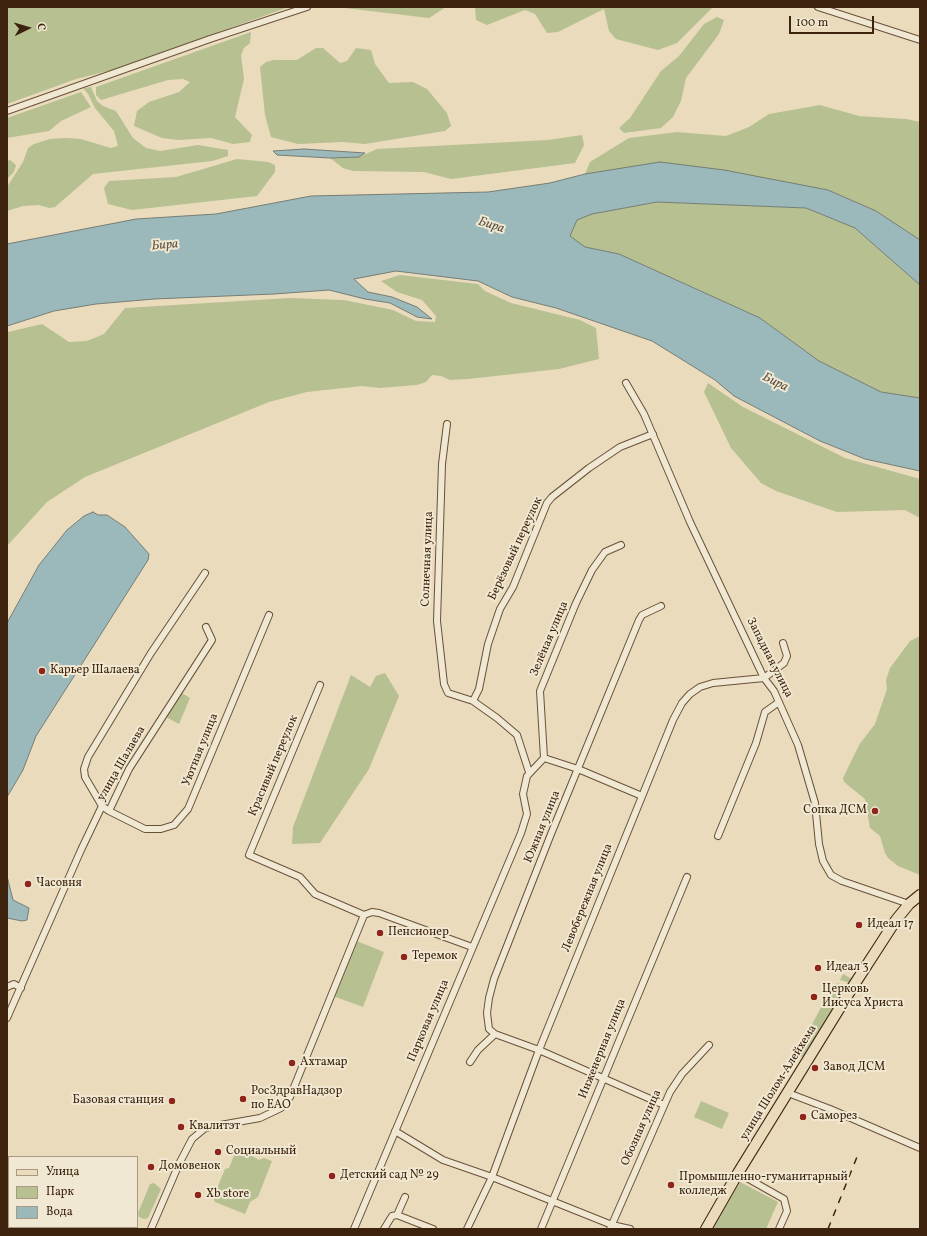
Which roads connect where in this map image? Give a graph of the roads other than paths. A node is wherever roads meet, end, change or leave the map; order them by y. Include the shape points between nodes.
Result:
1 (307, 7) edge
2 (818, 7) edge
3 (920, 40) edge
4 (7, 111) edge
5 (626, 382) dead end
6 (447, 424) dead end
7 (653, 434) junction
8 (621, 545) dead end
9 (205, 573) dead end
10 (661, 606) dead end
11 (269, 615) dead end
12 (206, 627) dead end
13 (783, 642) dead end
14 (764, 678) junction
15 (320, 685) dead end
16 (473, 701) junction
17 (779, 702) junction
18 (544, 758) junction
19 (578, 770) junction
20 (529, 772) junction
21 (642, 796) junction
22 (102, 806) junction
23 (109, 811) junction
24 (718, 836) dead end
25 (687, 877) dead end
26 (920, 895) edge
27 (909, 904) junction
28 (364, 915) junction
29 (472, 947) junction
30 (7, 987) edge
31 (21, 988) junction
32 (8, 1015) edge
33 (495, 1034) junction
34 (709, 1045) dead end
35 (539, 1050) junction
36 (470, 1062) dead end
37 (603, 1078) junction
38 (788, 1093) junction
39 (664, 1105) junction
40 (395, 1131) junction
41 (920, 1148) edge
42 (738, 1173) junction
43 (492, 1177) junction
44 (405, 1197) dead end
45 (552, 1201) junction
46 (397, 1215) junction
47 (611, 1227) edge
48 (151, 1229) edge
49 (354, 1229) edge
50 (384, 1229) edge
51 (433, 1229) edge
52 (467, 1229) edge
53 (541, 1229) edge
54 (630, 1229) edge
55 (706, 1229) edge
56 (779, 1229) edge

1 - 4 street
2 - 3 street
5 - 7 street, Западная улица
6 - 16 street, Солнечная улица via 442,464 437,621 444,684 448,693
7 - 14 street, Западная улица via 690,522
7 - 16 street, Берёзовый переулок via 620,447 589,468 547,503 513,587 500,609 488,644 479,689
8 - 18 street, Зелёная улица via 605,552 592,570 540,691
9 - 22 street via 152,652 88,757 84,769 86,777
10 - 19 street, Южная улица via 642,615
11 - 23 street, Уютная улица via 188,809 174,825 161,829 145,829
12 - 23 street, улица Шалаева via 212,640 128,769
13 - 14 street via 787,656 784,663
14 - 17 street, Западная улица
14 - 21 street, Левобережная улица via 712,683 690,694 673,720
15 - 28 street, Красивый переулок via 249,855 300,876 315,894
16 - 20 street via 517,735
17 - 24 street via 765,712 756,743
17 - 27 street, Западная улица via 802,754 815,803 823,861 831,875
18 - 19 street
18 - 20 street
19 - 21 street
19 - 33 street, Южная улица via 492,986 487,1023
20 - 29 street, Парковая улица via 523,794 527,814
21 - 35 street, Левобережная улица
22 - 23 street, улица Шалаева
22 - 31 street, улица Шалаева via 80,850
25 - 37 street, Инженерная улица
26 - 27 main road, улица Шолом-Алейхема
27 - 38 main road, улица Шолом-Алейхема via 852,988
28 - 29 street via 379,913
28 - 48 street via 290,1097 281,1108 260,1118 209,1127 192,1139
29 - 40 street, Парковая улица
30 - 31 street via 14,984
31 - 32 street, улица Шалаева
33 - 35 street
33 - 36 street via 478,1050
34 - 39 street, Обозная улица via 682,1074
35 - 37 street
35 - 43 street, Левобережная улица
37 - 39 street
37 - 45 street, Инженерная улица
38 - 41 street
38 - 42 main road, улица Шолом-Алейхема
39 - 47 street, Обозная улица
40 - 43 street via 443,1160
40 - 49 street, Парковая улица
42 - 55 main road, улица Шолом-Алейхема
42 - 56 street via 784,1199 787,1211
43 - 45 street
43 - 52 street, Левобережная улица
44 - 46 street
45 - 47 street
45 - 53 street, Инженерная улица
46 - 50 street via 388,1220
46 - 51 street
47 - 54 street

